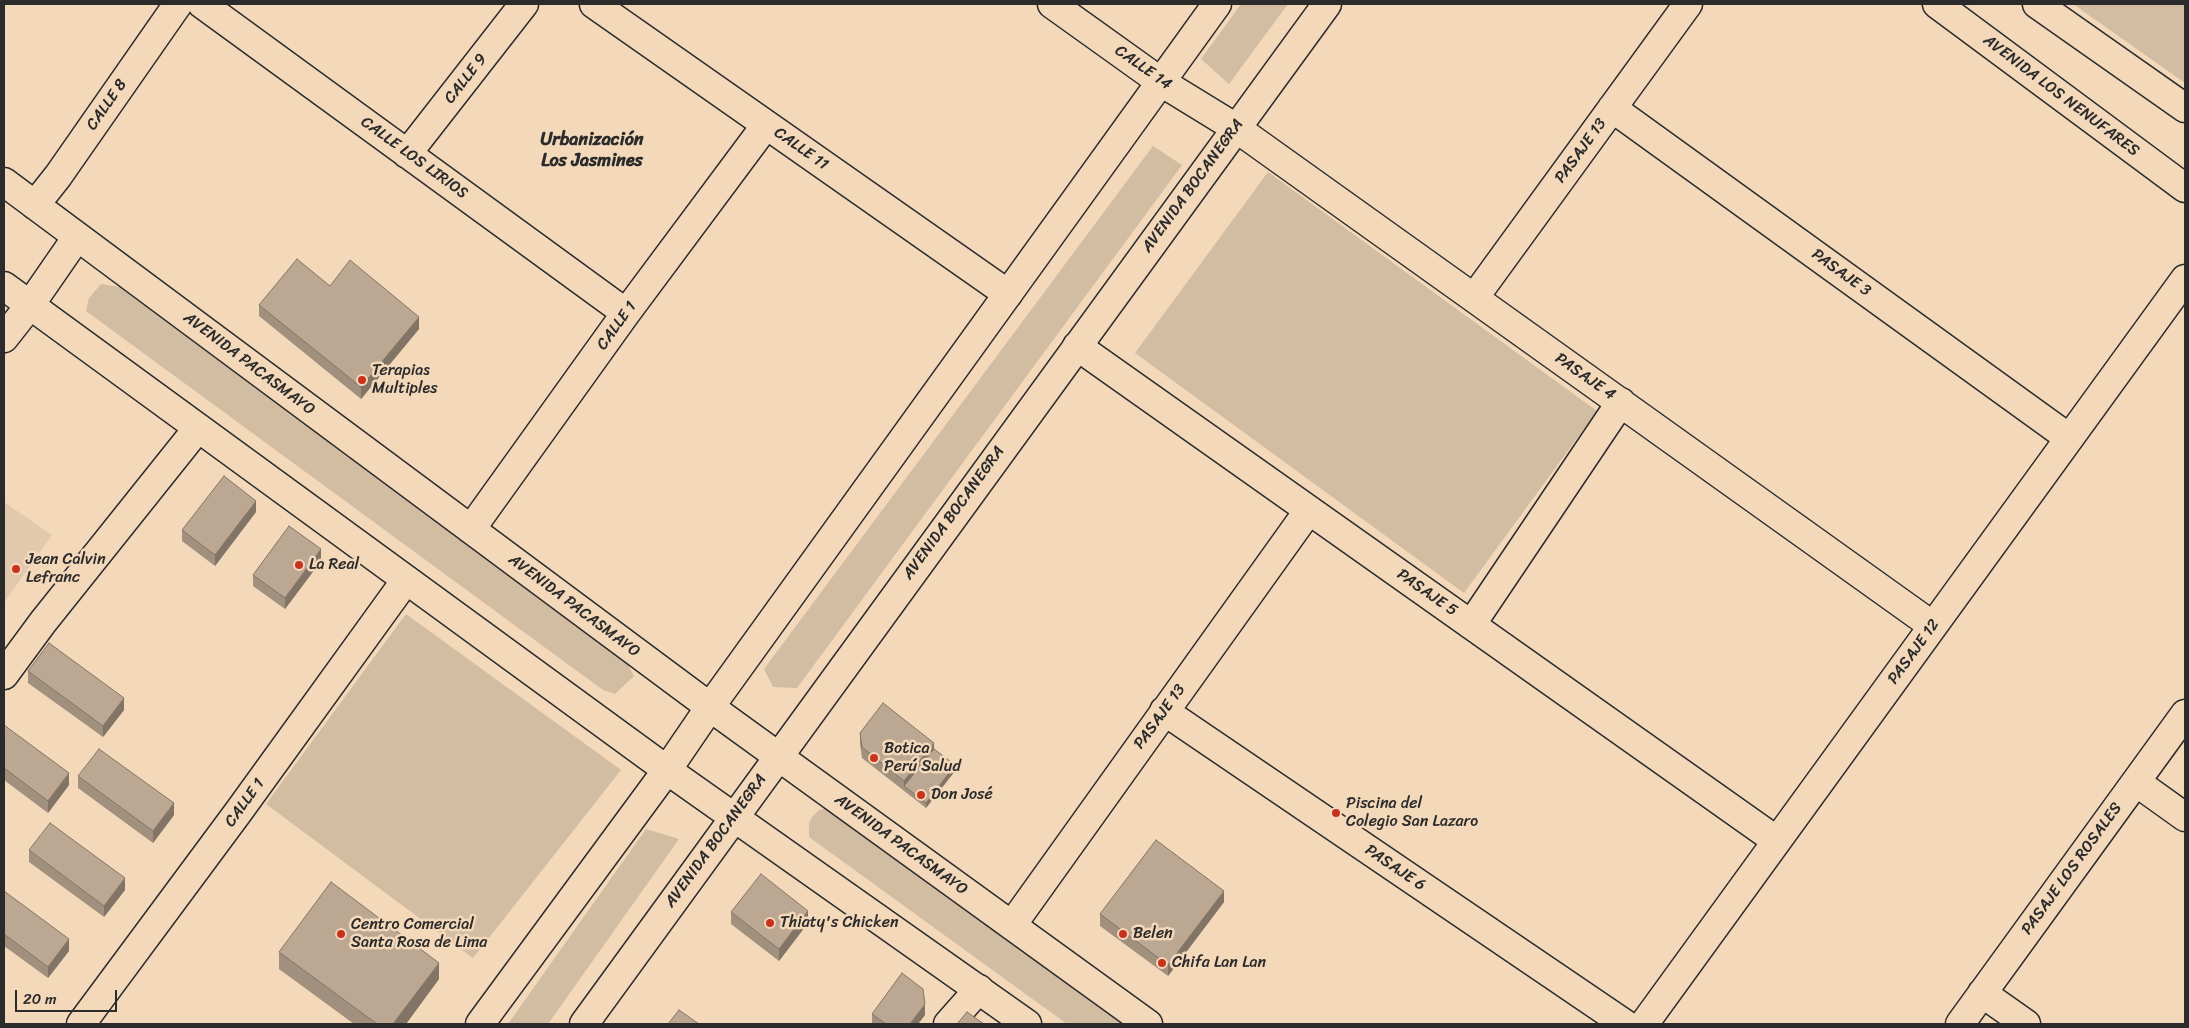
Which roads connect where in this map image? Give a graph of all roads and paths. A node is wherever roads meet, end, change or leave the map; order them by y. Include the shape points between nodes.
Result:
1 (178, 4) edge
2 (202, 4) edge
3 (524, 4) edge
4 (594, 4) edge
5 (1052, 4) edge
6 (1217, 4) edge
7 (1327, 4) edge
8 (1688, 4) edge
9 (1937, 4) edge
10 (2037, 4) edge
11 (1161, 82) junction
12 (1612, 108) junction
13 (2185, 108) edge
14 (766, 125) junction
15 (1236, 128) junction
16 (407, 154) junction
17 (6, 187) edge
18 (2185, 188) edge
19 (34, 205) junction
20 (77, 237) junction
21 (2185, 279) edge
22 (4, 286) edge
23 (1008, 294) junction
24 (1474, 298) junction
25 (30, 305) junction
26 (626, 313) junction
27 (4, 338) edge
28 (1077, 346) junction
29 (1621, 402) junction
30 (198, 428) junction
31 (2069, 438) junction
32 (1309, 510) junction
33 (471, 530) junction
34 (406, 580) junction
35 (1471, 624) junction
36 (1933, 626) junction
37 (4, 675) edge
38 (710, 706) junction
39 (1164, 711) junction
40 (2185, 714) edge
41 (778, 756) junction
42 (667, 770) junction
43 (2136, 782) junction
44 (733, 817) junction
45 (2185, 817) edge
46 (1777, 841) junction
47 (1012, 925) junction
48 (979, 989) junction
49 (1982, 993) junction
50 (81, 1024) edge
51 (480, 1024) edge
52 (584, 1024) edge
53 (948, 1024) edge
54 (1027, 1024) edge
55 (1148, 1024) edge
56 (1625, 1024) edge
57 (1644, 1024) edge
58 (1960, 1024) edge
59 (2026, 1024) edge

1 - 19 street, CALLE 8 via 58,176
2 - 16 street, CALLE LOS LIRIOS
3 - 16 street, CALLE 9
4 - 14 street, CALLE 11
5 - 11 street, CALLE 14
6 - 11 street
7 - 15 street, AVENIDA BOCANEGRA
8 - 12 street, PASAJE 13
9 - 18 street, AVENIDA LOS NENUFARES
10 - 13 street
11 - 15 street, CALLE 14
11 - 23 street
12 - 24 street, PASAJE 13
12 - 31 street, PASAJE 3
14 - 23 street, CALLE 11
14 - 26 street, CALLE 1
15 - 24 street, PASAJE 4
15 - 28 street, AVENIDA BOCANEGRA
16 - 26 street, CALLE LOS LIRIOS
17 - 19 street, AVENIDA PACASMAYO
19 - 20 street, AVENIDA PACASMAYO
20 - 25 street
20 - 33 street, AVENIDA PACASMAYO
21 - 31 street, PASAJE 12
22 - 25 street
23 - 38 street
24 - 29 street, PASAJE 4
25 - 27 street
25 - 30 street
26 - 33 street, CALLE 1
28 - 32 street, PASAJE 5
28 - 41 street, AVENIDA BOCANEGRA
29 - 35 street
29 - 36 street, PASAJE 4
30 - 34 street
30 - 37 street
31 - 36 street, PASAJE 12
32 - 35 street, PASAJE 5
32 - 39 street, PASAJE 13
33 - 38 street, AVENIDA PACASMAYO
34 - 42 street
34 - 50 street, CALLE 1
35 - 46 street, PASAJE 5
36 - 46 street, PASAJE 12
38 - 41 street, AVENIDA PACASMAYO
38 - 42 street
39 - 47 street, PASAJE 13
39 - 56 street, PASAJE 6
40 - 43 street, PASAJE LOS ROSALES
41 - 44 street, AVENIDA BOCANEGRA
41 - 47 street, AVENIDA PACASMAYO
42 - 44 street
42 - 51 street
43 - 45 street
43 - 49 street, PASAJE LOS ROSALES
44 - 48 street
44 - 52 street, AVENIDA BOCANEGRA
46 - 57 street, PASAJE 12
47 - 55 street, AVENIDA PACASMAYO
48 - 53 street
48 - 54 street
49 - 58 street, PASAJE LOS ROSALES
49 - 59 street

